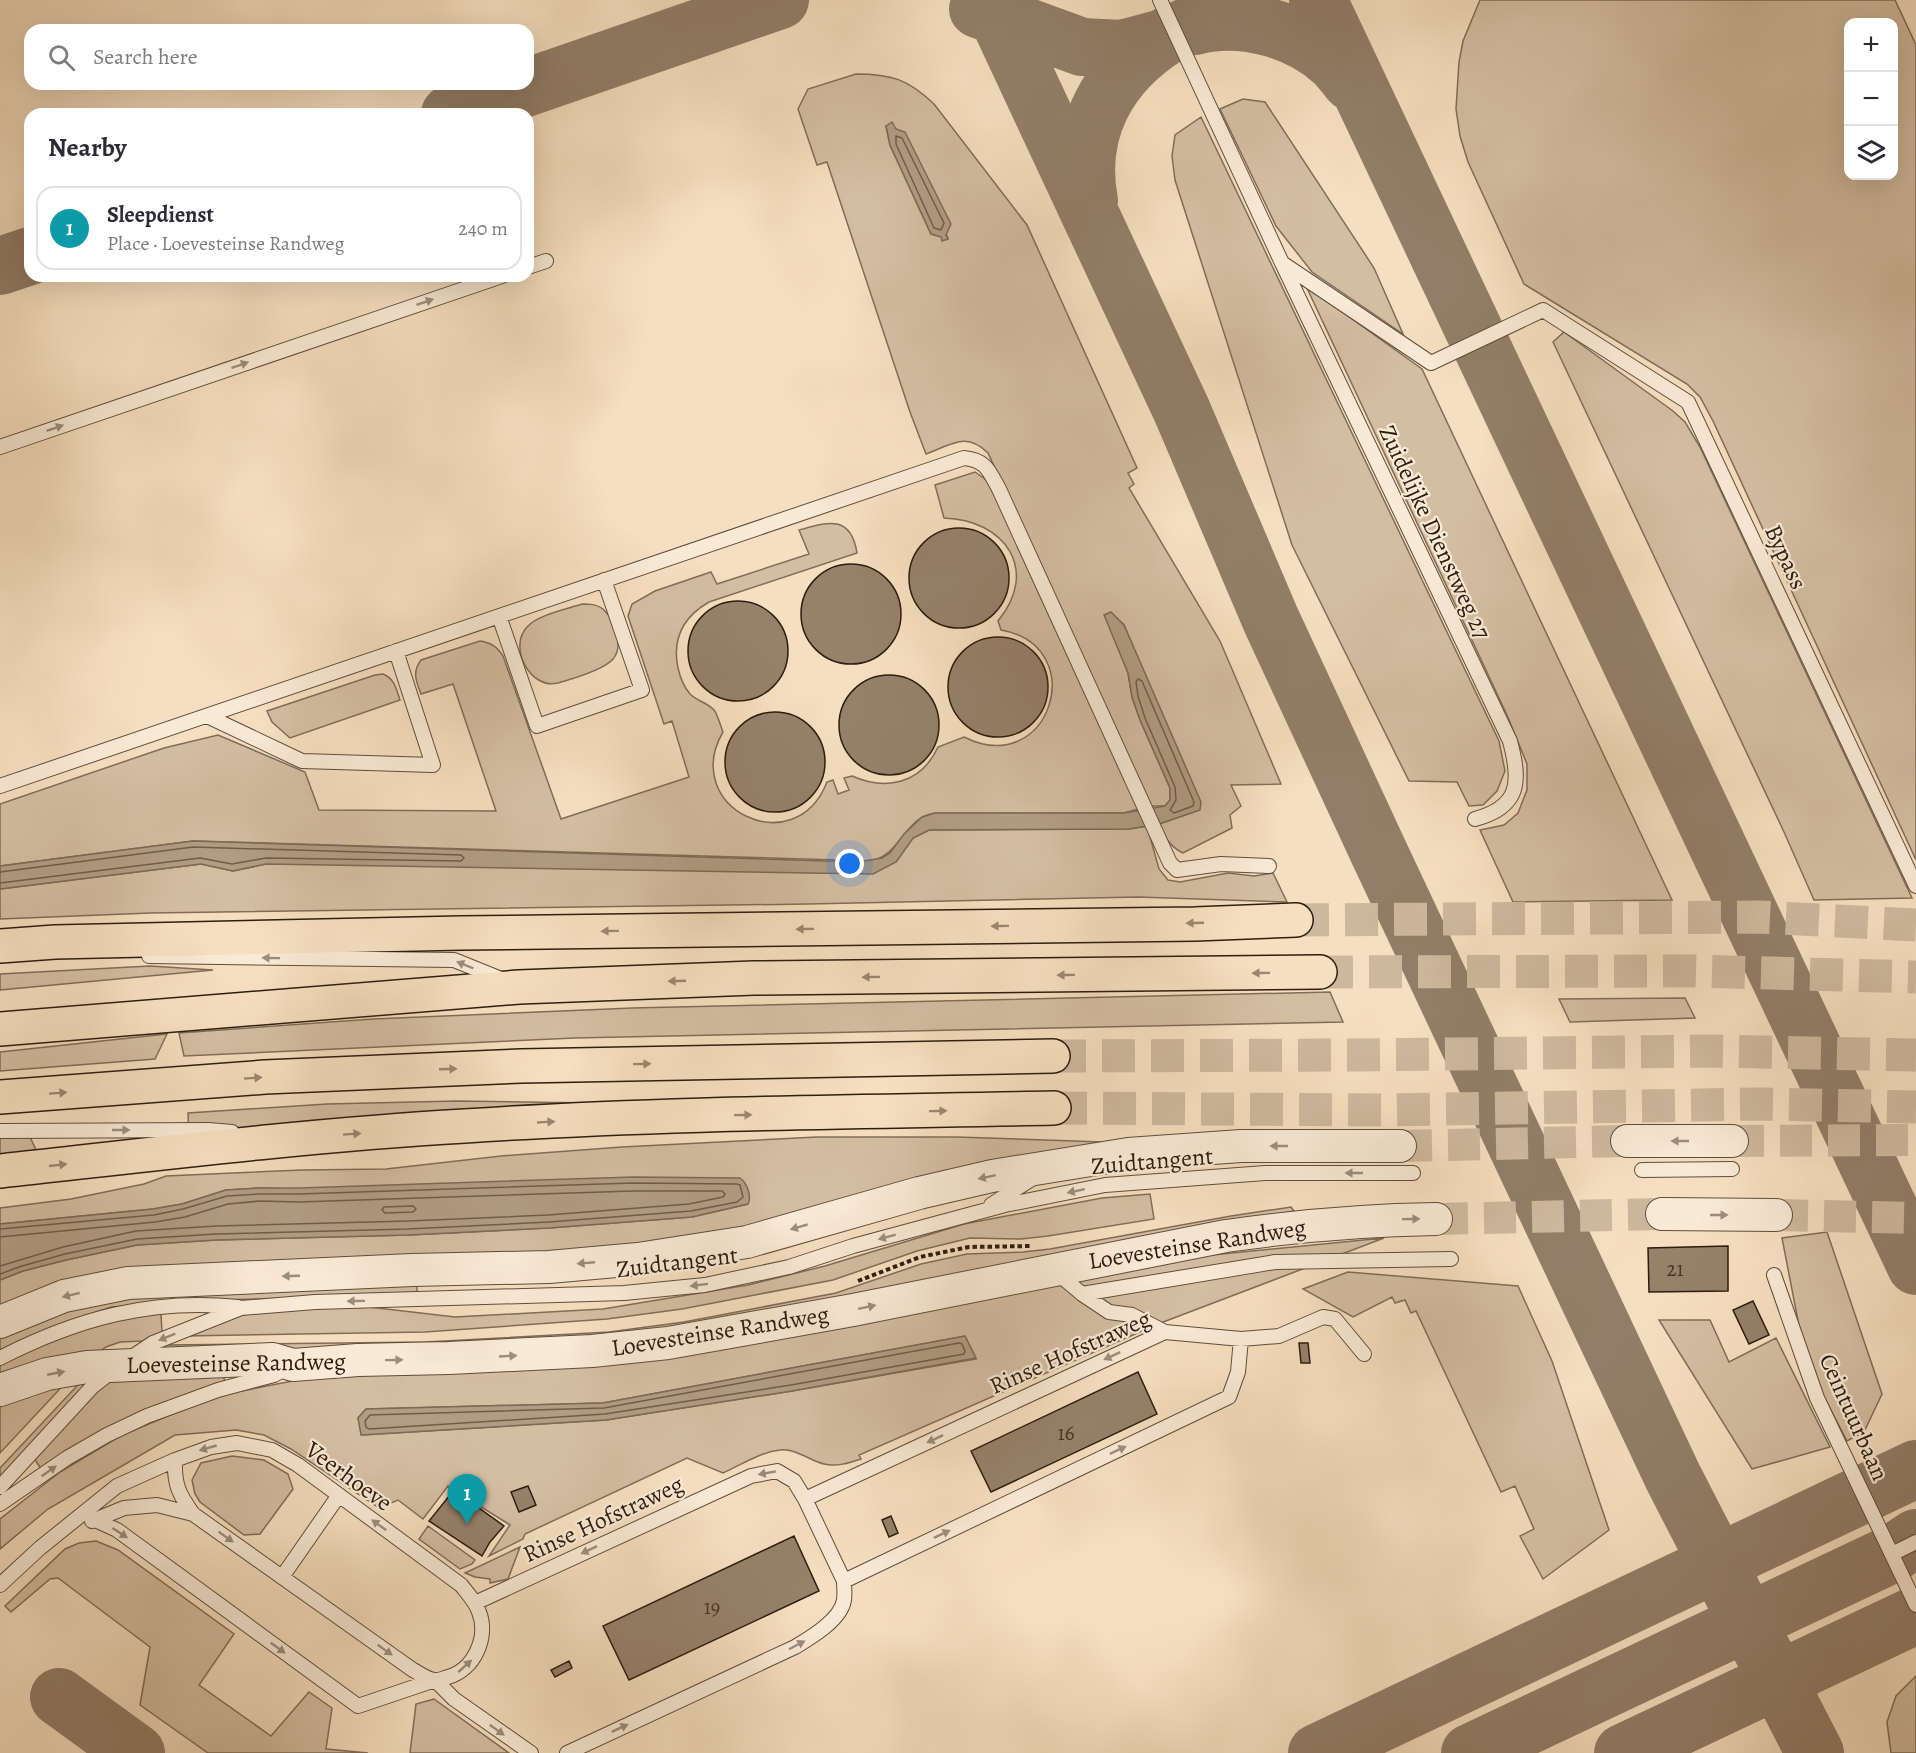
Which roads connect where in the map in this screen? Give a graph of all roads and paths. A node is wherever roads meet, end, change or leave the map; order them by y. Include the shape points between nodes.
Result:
1 (1160, 0) edge
2 (546, 261) dead end
3 (1282, 263) junction
4 (534, 265) edge
5 (484, 282) edge
6 (0, 447) edge
7 (604, 580) junction
8 (499, 616) junction
9 (396, 651) junction
10 (207, 716) junction
11 (0, 786) edge
12 (1481, 817) dead end
13 (1269, 866) dead end
14 (1916, 886) edge
15 (1296, 920) tunnel mouth
16 (55, 942) junction
17 (0, 946) edge
18 (1320, 972) tunnel mouth
19 (519, 987) junction
20 (0, 1029) edge
21 (1053, 1056) tunnel mouth
22 (0, 1097) edge
23 (1054, 1108) tunnel mouth
24 (0, 1131) edge
25 (294, 1138) junction
26 (1627, 1141) tunnel mouth
27 (1732, 1155) joint
28 (1407, 1159) joint
29 (1053, 1166) junction
30 (1642, 1170) dead end
31 (0, 1172) edge
32 (979, 1212) junction
33 (1662, 1214) tunnel mouth
34 (1776, 1215) tunnel mouth
35 (1436, 1219) tunnel mouth
36 (1451, 1259) dead end
37 (1052, 1269) junction
38 (1774, 1275) dead end
39 (1082, 1294) junction
40 (241, 1308) junction
41 (0, 1322) edge
42 (1165, 1332) junction
43 (1241, 1339) junction
44 (1364, 1354) dead end
45 (0, 1358) edge
46 (118, 1365) junction
47 (294, 1365) junction
48 (0, 1390) edge
49 (175, 1460) junction
50 (0, 1487) edge
51 (339, 1496) junction
52 (805, 1499) junction
53 (0, 1504) edge
54 (193, 1514) junction
55 (95, 1520) junction
56 (66, 1528) junction
57 (1916, 1542) edge
58 (1892, 1554) junction
59 (282, 1577) junction
60 (844, 1581) junction
61 (0, 1585) edge
62 (475, 1603) junction
63 (1916, 1605) edge
64 (435, 1680) junction
65 (531, 1753) edge
66 (567, 1753) edge

1 - 3 lane, Zuidelijke Dienstweg 27
2 - 4 lane
3 - 12 lane, Zuidelijke Dienstweg 27 via 1510,741 1516,763 1514,788 1507,804
3 - 14 lane, Bypass via 1431,363 1543,310 1689,402
6 -> 5 lane
7 - 8 lane
7 - 8 lane via 642,690 548,723 537,726
7 - 13 lane via 964,458 977,459 989,470 999,489 1170,863 1177,870 1221,864
8 - 9 lane
9 - 10 lane
9 - 10 lane via 433,765 302,761
10 - 11 lane
15 -> 16 highway
16 - 17 highway
19 -> 16 lane via 454,960 149,956
18 -> 19 highway via 754,978
19 - 20 highway
22 -> 21 highway via 265,1077 521,1066
25 -> 23 highway via 661,1117
24 -> 25 lane via 208,1130
31 -> 25 highway
27 -> 26 street
27 - 30 lane
28 -> 29 street via 1241,1146 1128,1154
28 -> 32 lane, Zuidtangent via 1105,1185
29 - 32 lane
29 -> 41 street via 919,1193 747,1242 638,1259 549,1267 128,1283 64,1296
32 -> 40 lane, Zuidtangent via 789,1267 705,1285 624,1293 315,1302
33 -> 34 street
37 -> 35 street, Loevesteinse Randweg via 1286,1227
36 - 39 lane via 1275,1262
37 - 39 lane
47 -> 37 street, Loevesteinse Randweg via 592,1351 668,1343
38 - 58 lane, Ceintuurbaan via 1817,1398
39 - 42 lane via 1109,1312 1132,1315
40 - 45 lane via 219,1305 112,1314 74,1325
40 -> 46 lane, Zuidtangent via 153,1343
42 - 43 lane, Rinse Hofstraweg
42 -> 52 lane, Rinse Hofstraweg
43 - 44 lane, Rinse Hofstraweg via 1279,1336 1323,1317 1335,1319
60 -> 43 lane via 1229,1397 1238,1372
46 - 47 street, Loevesteinse Randweg via 273,1359
48 -> 46 street, Loevesteinse Randweg via 47,1374
46 - 50 lane, Zuidtangent via 92,1387
53 -> 47 lane via 67,1458 147,1416
51 -> 49 lane, Veerhoeve via 272,1450 237,1443 211,1447
49 - 54 lane via 180,1496
49 - 56 lane, Veerhoeve via 117,1486
51 - 59 lane
62 -> 51 lane, Veerhoeve via 461,1585
52 - 60 lane
52 -> 62 lane, Rinse Hofstraweg via 794,1481 777,1471 751,1476
54 - 55 lane via 157,1505 124,1508
54 -> 59 lane
55 - 56 lane
55 -> 64 lane via 117,1530 358,1706
56 - 61 lane
57 - 58 lane
58 - 63 lane, Ceintuurbaan
59 -> 64 lane via 413,1670
66 -> 60 lane via 814,1636 844,1603
64 -> 62 lane, Veerhoeve via 466,1668 476,1654 481,1615
64 -> 65 lane via 454,1699

